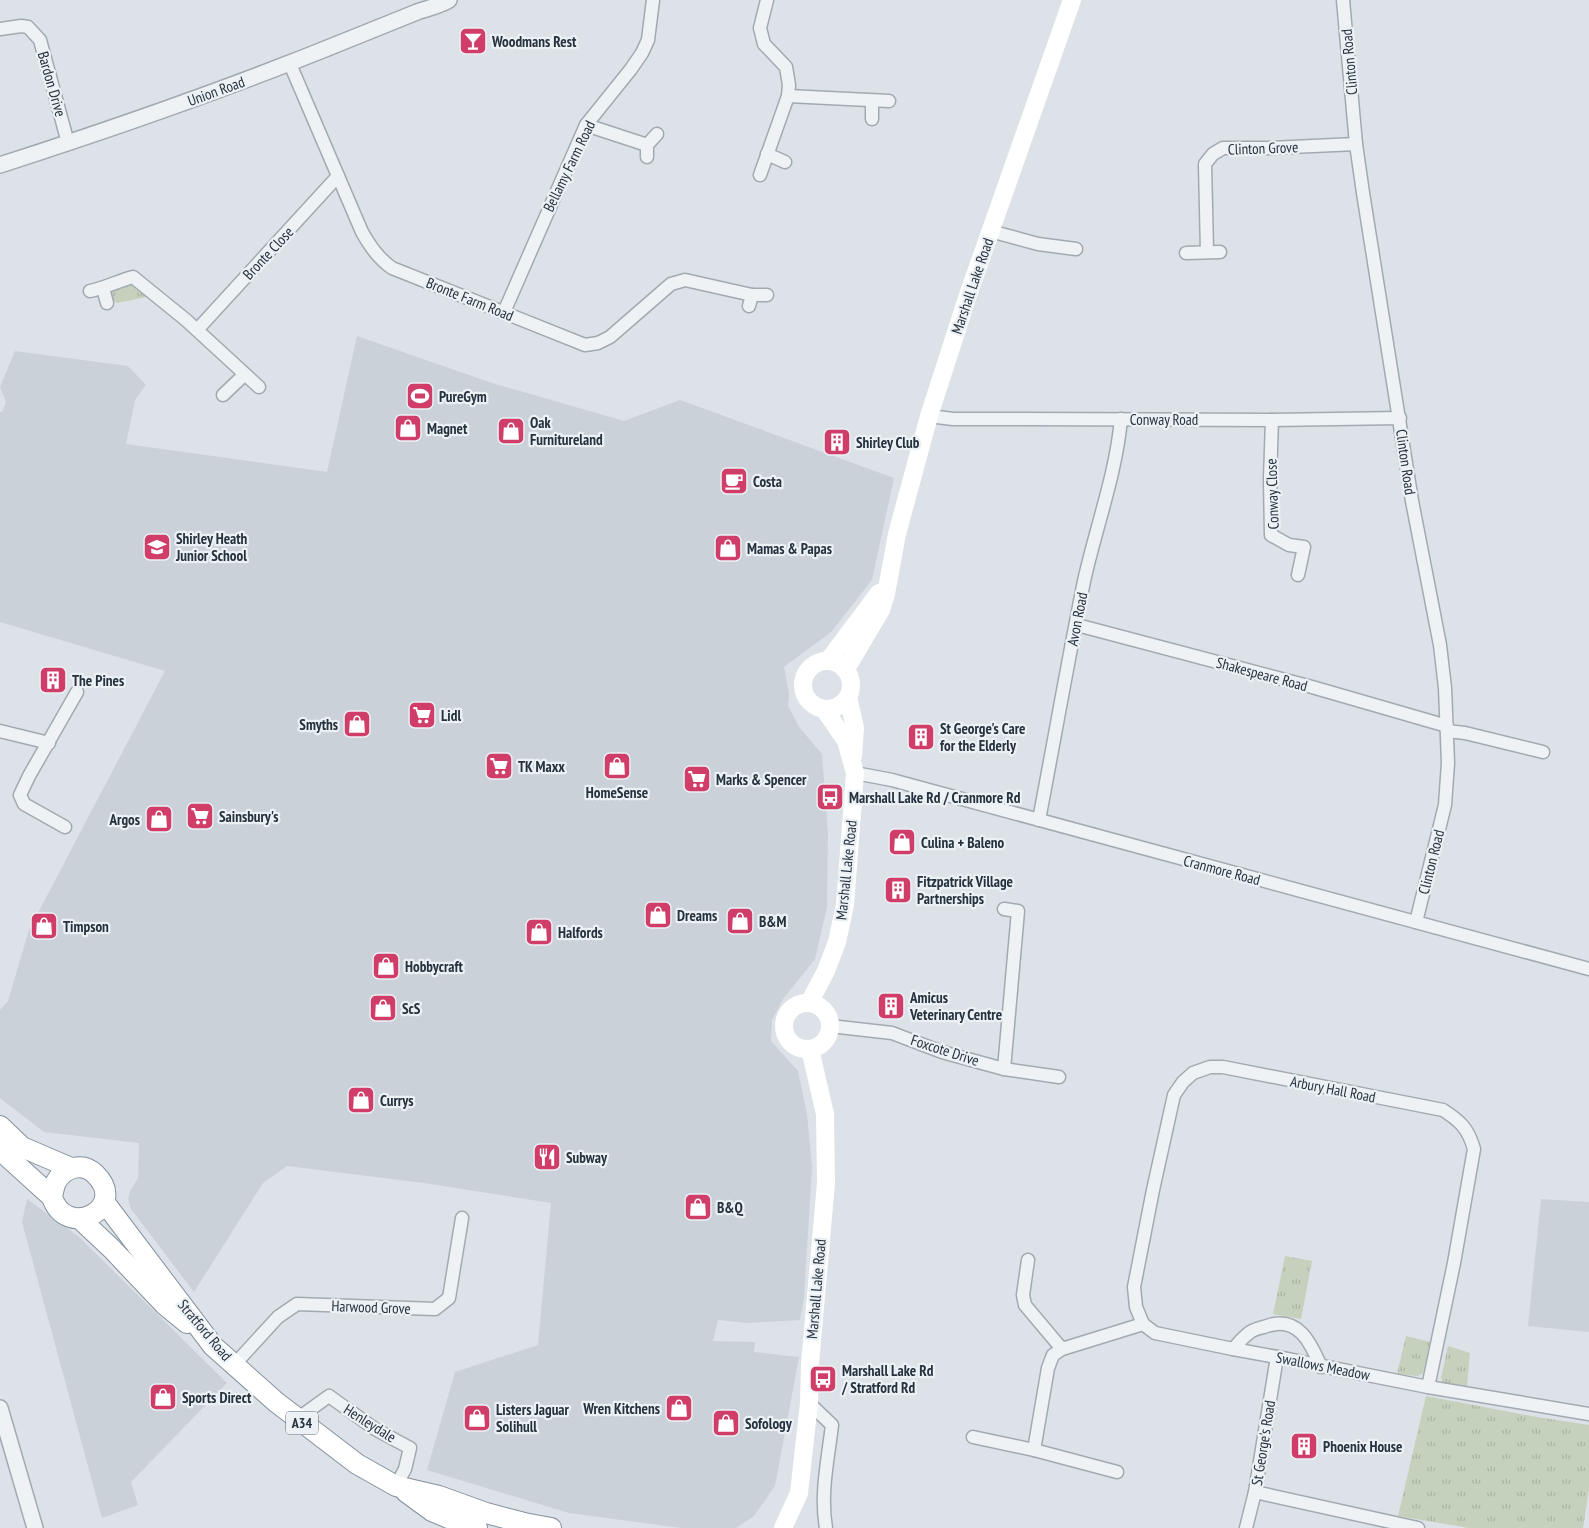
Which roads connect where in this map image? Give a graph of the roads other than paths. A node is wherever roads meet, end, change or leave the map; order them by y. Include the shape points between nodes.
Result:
1 (449, 0) edge
2 (653, 0) edge
3 (767, 0) edge
4 (1072, 0) edge
5 (1343, 0) edge
6 (433, 4) edge
7 (0, 29) edge
8 (290, 64) junction
9 (788, 96) junction
10 (872, 101) junction
11 (889, 101) dead end
12 (872, 119) dead end
13 (586, 125) junction
14 (657, 134) dead end
15 (68, 143) junction
16 (1356, 144) junction
17 (767, 154) junction
18 (785, 162) dead end
19 (0, 165) edge
20 (760, 175) dead end
21 (338, 176) junction
22 (990, 231) junction
23 (1076, 249) dead end
24 (1207, 252) junction
25 (1220, 252) dead end
26 (1186, 253) dead end
27 (103, 288) junction
28 (90, 292) dead end
29 (767, 295) dead end
30 (107, 303) dead end
31 (504, 312) junction
32 (197, 330) junction
33 (244, 375) junction
34 (259, 387) dead end
35 (223, 395) dead end
36 (929, 416) junction
37 (1400, 418) junction
38 (1121, 419) junction
39 (1272, 420) junction
40 (1298, 575) dead end
41 (888, 578) junction
42 (1077, 625) junction
43 (828, 661) junction
44 (846, 669) junction
45 (77, 692) dead end
46 (848, 697) junction
47 (824, 709) junction
48 (1447, 728) junction
49 (0, 731) edge
50 (49, 743) junction
51 (1544, 752) dead end
52 (854, 767) junction
53 (1039, 820) junction
54 (65, 827) dead end
55 (1004, 909) dead end
56 (1416, 922) junction
57 (1589, 969) edge
58 (809, 1003) junction
59 (830, 1026) junction
60 (810, 1049) junction
61 (1004, 1069) junction
62 (1059, 1077) dead end
63 (0, 1126) edge
64 (0, 1150) edge
65 (71, 1168) junction
66 (52, 1197) junction
67 (105, 1203) junction
68 (462, 1218) dead end
69 (80, 1219) junction
70 (1028, 1260) dead end
71 (1143, 1324) junction
72 (213, 1346) junction
73 (1233, 1349) junction
74 (1062, 1350) junction
75 (1277, 1356) junction
76 (234, 1365) junction
77 (1320, 1367) junction
78 (1428, 1388) junction
79 (809, 1403) junction
80 (0, 1408) edge
81 (1589, 1414) edge
82 (297, 1419) junction
83 (974, 1437) dead end
84 (1034, 1450) junction
85 (1117, 1472) dead end
86 (398, 1487) junction
87 (1255, 1492) junction
88 (794, 1526) edge
89 (35, 1528) edge
90 (477, 1528) edge
91 (551, 1528) edge
92 (826, 1528) edge
93 (1246, 1528) edge
94 (1418, 1528) edge

1 - 6 street, Union Road via 440,6
2 - 13 street, Bellamy Farm Road via 648,40 642,53
3 - 9 street via 760,28 764,44 786,67
4 - 22 main road, Marshall Lake Road
5 - 16 street, Clinton Road
6 - 8 street, Union Road
7 - 15 street, Bardon Drive via 28,27 40,40
8 - 15 street, Union Road
8 - 21 street, Bronte Farm Road
9 - 10 street
9 - 17 street
10 - 11 street
10 - 12 street
13 - 14 street via 647,151
13 - 31 street, Bellamy Farm Road
15 - 19 street, Union Road
16 - 24 street, Clinton Grove via 1223,148 1213,154 1204,164
16 - 37 street, Clinton Road
17 - 18 street
17 - 20 street
21 - 31 street, Bronte Farm Road via 362,232 383,262
21 - 32 street, Bronte Close
22 - 23 street via 1038,244
22 - 36 main road, Marshall Lake Road
24 - 25 street
24 - 26 street
27 - 28 street
27 - 30 street
27 - 32 street via 133,277
29 - 31 street, Bronte Farm Road via 751,300 686,280 671,284 610,336 598,343 585,345
32 - 33 street
33 - 34 street
33 - 35 street
36 - 38 street, Conway Road
36 - 41 main road, Marshall Lake Road
37 - 39 street, Conway Road
37 - 48 street, Clinton Road via 1440,645
38 - 39 street, Conway Road
38 - 42 street, Avon Road via 1119,445 1084,581
39 - 40 street, Conway Close via 1271,535 1288,545 1304,547
41 - 43 main road, Marshall Lake Road
41 - 44 main road, Marshall Lake Road via 881,610
42 - 48 street, Shakespeare Road via 1312,687
42 - 53 street, Avon Road
43 - 44 main road
43 - 47 main road, Marshall Lake Road via 814,664 803,684 809,700
44 - 46 main road, Marshall Lake Road via 851,688
45 - 50 street
46 - 47 main road via 838,707
46 - 52 main road, Marshall Lake Road via 855,728
47 - 52 main road, Marshall Lake Road via 846,741
48 - 51 street, Shakespeare Road
48 - 56 street, Clinton Road via 1445,805
49 - 50 street
50 - 54 street via 20,795 24,804
52 - 53 street, Cranmore Road
52 - 58 main road, Marshall Lake Road via 845,905 837,942
53 - 56 street, Cranmore Road
55 - 61 street via 1018,911
56 - 57 street, Cranmore Road
58 - 59 main road via 824,1011
58 - 60 main road via 793,1008 784,1027 791,1042
59 - 60 main road via 826,1039
59 - 61 street, Foxcote Drive via 892,1033 942,1052
60 - 79 main road, Marshall Lake Road via 826,1114 826,1183
61 - 62 street, Foxcote Drive
63 - 65 highway, Stratford Road / A34 via 22,1147
64 - 66 highway, A34
65 - 66 highway via 56,1182
65 - 67 highway, Stratford Road / A34 via 84,1167 99,1177 106,1194
66 - 69 highway, A34 via 60,1210 71,1218
67 - 69 highway via 91,1216
67 - 72 highway, Stratford Road / A34
68 - 76 street, Harwood Grove via 449,1298 435,1309 297,1304 278,1317
69 - 72 highway, A34 via 165,1305
70 - 74 street via 1023,1295 1025,1305
71 - 73 street, Swallows Meadow via 1155,1333
71 - 74 street
71 - 78 street, Arbury Hall Road via 1136,1307 1134,1287 1153,1190 1174,1095 1193,1073 1223,1067 1442,1110 1466,1128 1474,1149
72 - 76 highway, Stratford Road / A34
73 - 75 street, Swallows Meadow
73 - 77 street via 1250,1332 1275,1323 1291,1326 1304,1334
74 - 84 street via 1053,1355 1048,1368
75 - 77 street, Swallows Meadow
75 - 87 street, St George's Road
76 - 82 highway, Stratford Road / A34
77 - 78 street, Swallows Meadow
78 - 81 street, Swallows Meadow
79 - 88 main road, Marshall Lake Road
79 - 92 street via 832,1425 824,1494
80 - 89 street
82 - 86 highway, Stratford Road / A34 via 357,1464
82 - 86 street, Henleydale via 329,1396 375,1429 410,1448
83 - 84 street
84 - 85 street
86 - 90 highway, Stratford Road / A34 via 432,1511
86 - 91 highway, Stratford Road / A34
87 - 93 street, St George's Road
87 - 94 street

